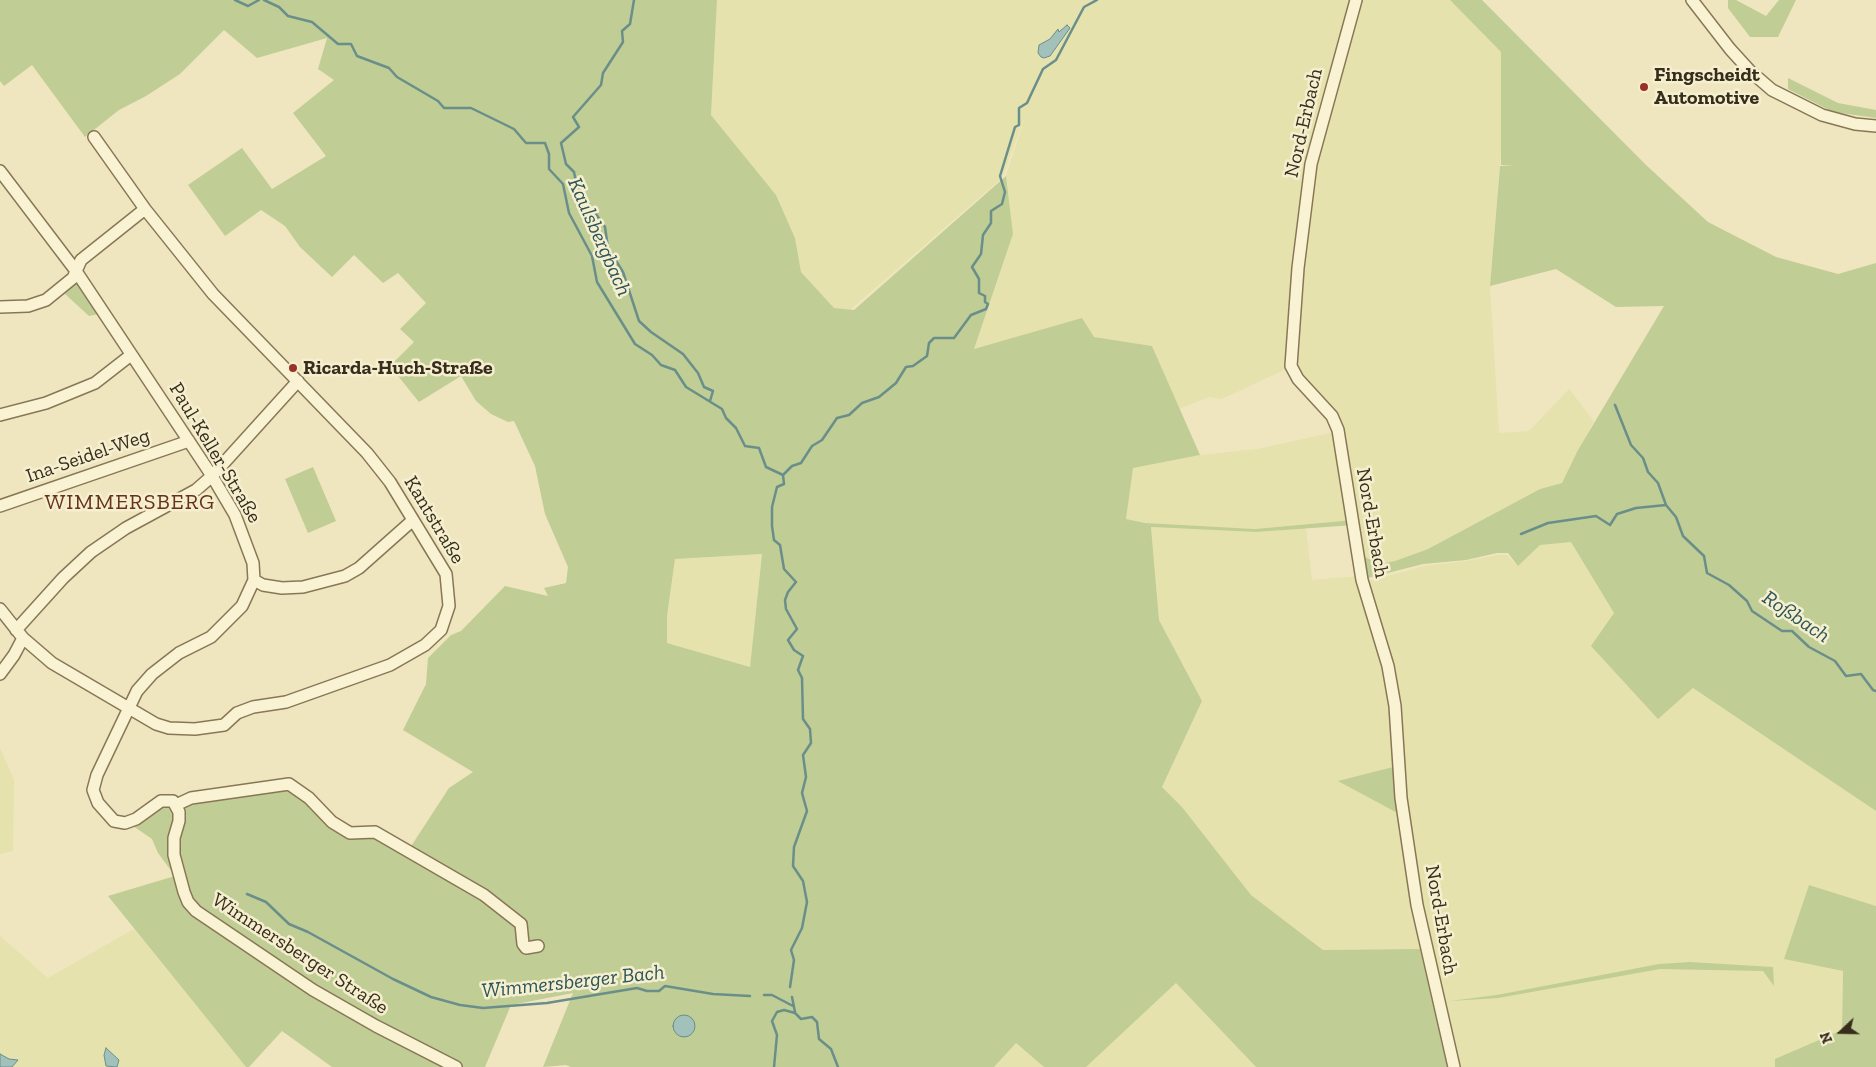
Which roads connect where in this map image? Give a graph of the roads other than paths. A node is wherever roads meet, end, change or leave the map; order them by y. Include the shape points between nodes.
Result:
1 (1356, 0) edge
2 (1692, 0) edge
3 (1876, 126) edge
4 (94, 137) dead end
5 (0, 171) edge
6 (145, 209) junction
7 (76, 271) junction
8 (0, 307) edge
9 (131, 355) junction
10 (298, 381) junction
11 (0, 415) edge
12 (189, 442) junction
13 (212, 476) junction
14 (0, 506) edge
15 (413, 520) junction
16 (254, 580) junction
17 (0, 608) edge
18 (19, 634) junction
19 (0, 674) edge
20 (127, 708) junction
21 (176, 805) junction
22 (538, 946) dead end
23 (456, 1067) edge
24 (1454, 1067) edge

1 - 24 street, Nord-Erbach via 1311,164 1298,268 1291,366 1332,416 1338,430 1362,580 1388,666 1395,706 1401,798 1417,904
2 - 3 street via 1730,49 1772,90 1822,115
4 - 6 street, Kantstraße
5 - 7 street, Paul-Keller-Straße
6 - 7 street via 81,260
6 - 10 street, Kantstraße via 212,294
7 - 8 street via 73,278 46,300 28,306
7 - 9 street, Paul-Keller-Straße
9 - 11 street via 95,384 46,403
9 - 12 street, Paul-Keller-Straße
10 - 13 street
10 - 15 street, Kantstraße via 367,452
12 - 13 street, Paul-Keller-Straße
12 - 14 street, Ina-Seidel-Weg
13 - 16 street, Paul-Keller-Straße via 243,532 252,557
13 - 18 street via 196,490 126,528 91,552 63,578
15 - 16 street via 359,568 345,576 296,587 272,586
15 - 20 street, Kantstraße via 438,558 450,591 443,625 425,645 390,665 286,702 237,713 224,725 168,728
16 - 20 street via 246,600 227,623 211,637 179,653 152,674 137,690
17 - 18 street
18 - 19 street via 14,655
18 - 20 street via 52,662
20 - 21 street via 97,775 93,790 98,803 114,821 125,824 161,801 170,800
21 - 22 street via 191,798 289,784 332,822 350,833 375,832 484,895 521,924 526,948
21 - 23 street, Wimmersberger Straße via 179,821 174,855 184,892 196,911 312,990

